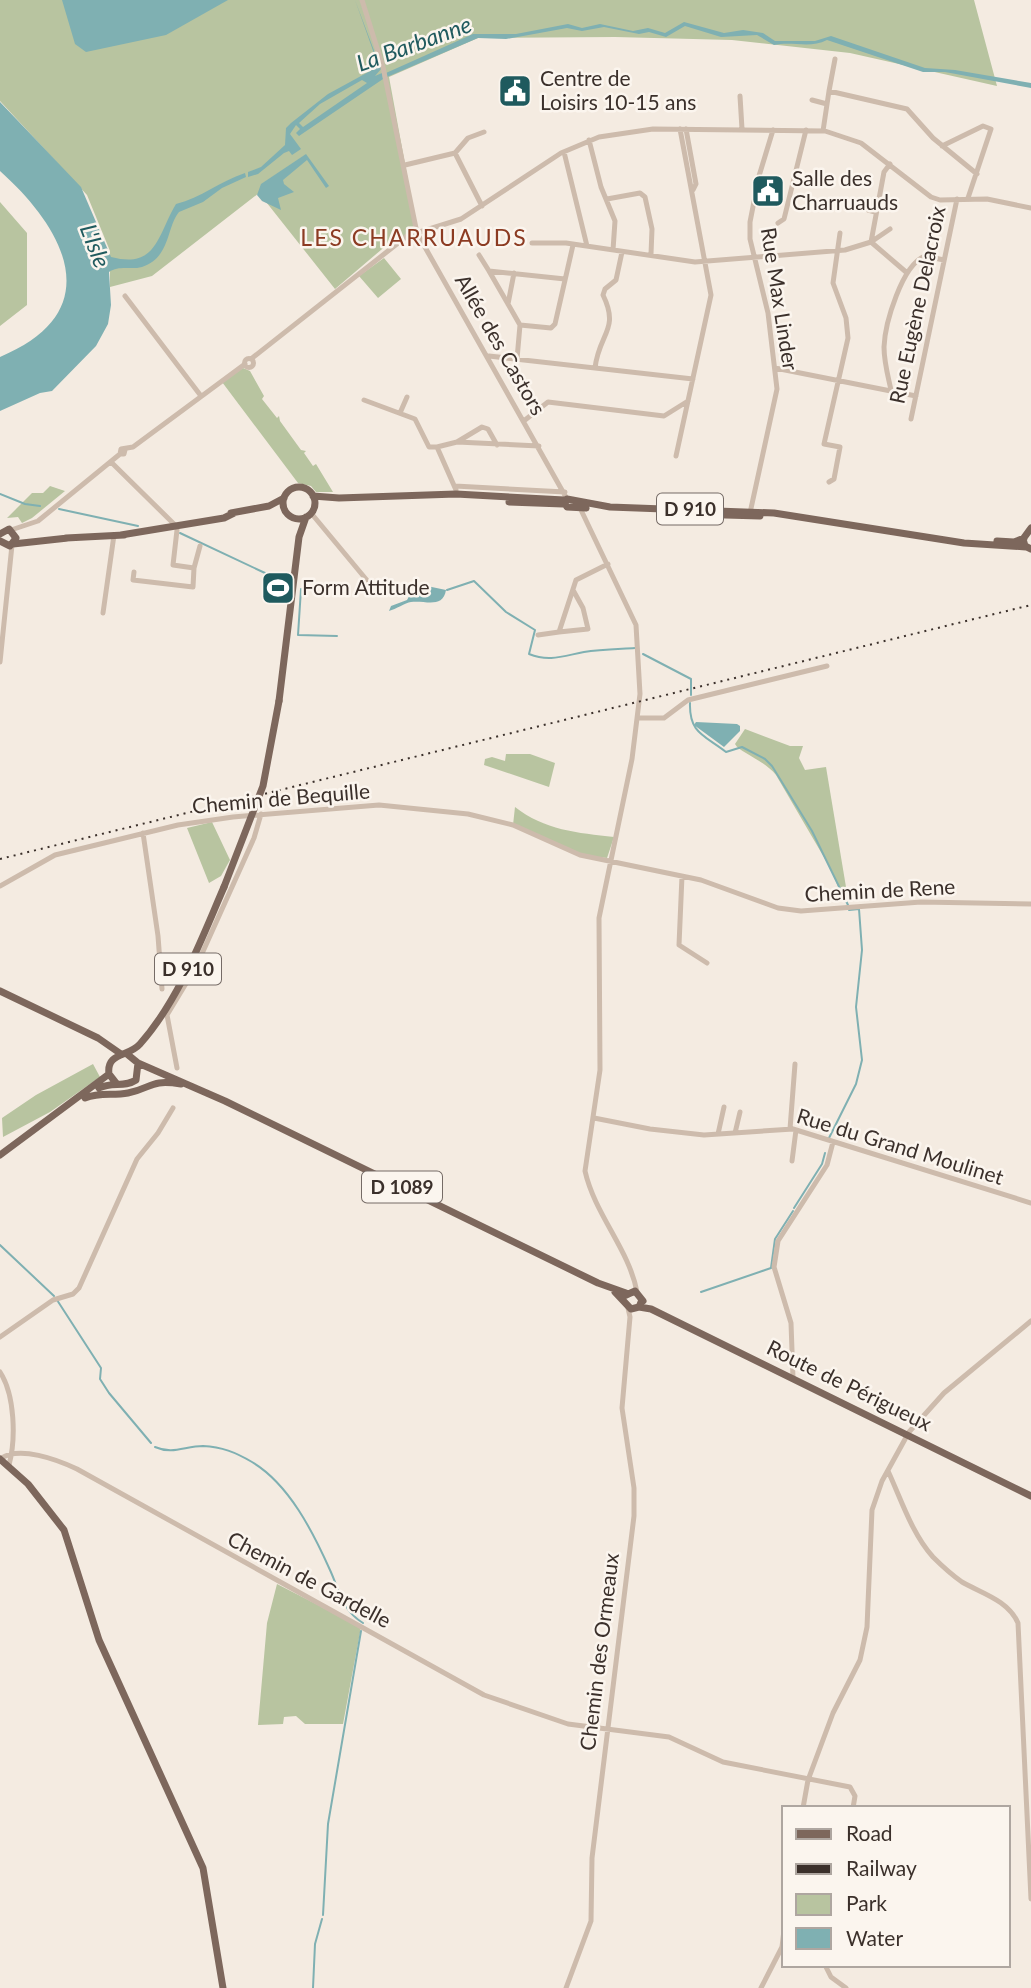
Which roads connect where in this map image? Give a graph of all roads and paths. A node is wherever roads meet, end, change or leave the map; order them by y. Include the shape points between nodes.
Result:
1 (362, 0) edge
2 (835, 59) dead end
3 (829, 91) junction
4 (740, 96) dead end
5 (812, 100) dead end
6 (827, 104) junction
7 (683, 129) junction
8 (742, 129) junction
9 (773, 130) junction
10 (806, 130) junction
11 (823, 131) junction
12 (484, 132) dead end
13 (589, 140) junction
14 (942, 146) junction
15 (564, 152) junction
16 (455, 153) junction
17 (890, 164) junction
18 (405, 165) junction
19 (977, 174) junction
20 (968, 198) junction
21 (607, 199) junction
22 (957, 199) junction
23 (482, 206) junction
24 (1031, 208) edge
25 (778, 223) dead end
26 (890, 229) dead end
27 (418, 233) junction
28 (840, 233) dead end
29 (871, 242) junction
30 (531, 243) dead end
31 (573, 245) junction
32 (587, 246) junction
33 (613, 250) junction
34 (622, 251) junction
35 (839, 251) junction
36 (651, 254) junction
37 (479, 255) dead end
38 (755, 258) junction
39 (944, 260) junction
40 (706, 261) junction
41 (489, 271) junction
42 (906, 272) junction
43 (513, 273) junction
44 (565, 279) junction
45 (124, 296) dead end
46 (508, 304) junction
47 (520, 325) junction
48 (489, 356) junction
49 (517, 359) junction
50 (595, 368) junction
51 (775, 368) junction
52 (693, 379) junction
53 (836, 379) junction
54 (891, 390) junction
55 (201, 396) junction
56 (916, 396) junction
57 (407, 397) dead end
58 (364, 400) dead end
59 (688, 401) junction
60 (400, 413) junction
61 (911, 419) dead end
62 (524, 420) junction
63 (457, 442) junction
64 (497, 444) junction
65 (539, 446) junction
66 (437, 447) junction
67 (676, 456) dead end
68 (111, 462) junction
69 (830, 482) dead end
70 (313, 496) junction
71 (284, 498) junction
72 (339, 498) junction
73 (565, 499) junction
74 (268, 506) junction
75 (584, 507) junction
76 (284, 510) junction
77 (310, 512) junction
78 (750, 513) junction
79 (292, 517) junction
80 (177, 528) junction
81 (1028, 532) edge
82 (0, 534) edge
83 (118, 535) junction
84 (951, 539) junction
85 (10, 540) edge
86 (200, 547) dead end
87 (1029, 548) edge
88 (608, 564) junction
89 (194, 568) junction
90 (134, 572) dead end
91 (297, 573) junction
92 (370, 584) dead end
93 (573, 590) junction
94 (103, 613) dead end
95 (559, 632) junction
96 (538, 635) dead end
97 (0, 662) edge
98 (827, 666) dead end
99 (639, 718) junction
100 (261, 814) junction
101 (143, 833) junction
102 (611, 861) junction
103 (682, 876) junction
104 (0, 886) edge
105 (1031, 904) edge
106 (707, 963) dead end
107 (162, 989) dead end
108 (0, 991) edge
109 (98, 1038) junction
110 (140, 1044) junction
111 (124, 1054) junction
112 (138, 1062) junction
113 (110, 1063) junction
114 (795, 1064) dead end
115 (177, 1068) dead end
116 (158, 1073) junction
117 (109, 1074) junction
118 (137, 1077) junction
119 (116, 1083) junction
120 (191, 1085) junction
121 (86, 1094) junction
122 (68, 1105) junction
123 (724, 1107) dead end
124 (173, 1108) dead end
125 (740, 1112) dead end
126 (594, 1118) junction
127 (793, 1130) junction
128 (735, 1133) junction
129 (718, 1134) junction
130 (834, 1142) junction
131 (0, 1155) edge
132 (792, 1161) dead end
133 (1031, 1203) edge
134 (629, 1294) junction
135 (635, 1308) junction
136 (1031, 1321) edge
137 (0, 1337) edge
138 (0, 1372) edge
139 (793, 1378) junction
140 (908, 1435) junction
141 (12, 1455) junction
142 (0, 1459) edge
143 (9, 1465) junction
144 (888, 1471) junction
145 (1031, 1496) edge
146 (607, 1731) junction
147 (808, 1780) junction
148 (803, 1806) edge
149 (853, 1806) edge
150 (1031, 1899) edge
151 (782, 1947) edge
152 (826, 1967) edge
153 (223, 1988) edge
154 (566, 1988) edge
155 (761, 1988) edge
156 (846, 1988) edge

1 - 18 street, Allée des Castors
2 - 3 street
3 - 6 street
3 - 14 street via 907,109
4 - 8 street
5 - 6 street
6 - 11 street
7 - 8 street
7 - 13 street via 639,130
7 - 40 street
8 - 9 street
9 - 10 street
9 - 38 street, Rue Max Linder via 750,222
10 - 11 street
10 - 25 street via 784,219
11 - 17 street via 861,144
12 - 16 street via 468,138
13 - 15 street
13 - 21 street
14 - 19 street
14 - 19 street via 990,126
15 - 23 street
15 - 32 street
16 - 18 street
16 - 23 street
17 - 22 street via 931,197
17 - 29 street via 877,200 868,210 875,212
18 - 27 street, Allée des Castors
19 - 20 street
20 - 22 street
20 - 24 street
21 - 33 street via 615,221
21 - 36 street via 640,193 645,197 652,229
22 - 39 street, Rue Eugène Delacroix
23 - 27 street via 461,219
26 - 29 street
27 - 48 street, Allée des Castors
27 - 55 street via 407,236 251,359 253,366 245,365
28 - 35 street
29 - 35 street
29 - 42 street
30 - 31 street
31 - 32 street
31 - 44 street
32 - 33 street
33 - 34 street
34 - 36 street
34 - 50 street via 616,280 603,295 611,316 597,347
35 - 38 street
35 - 53 street via 834,283 848,338
36 - 40 street
37 - 41 street
38 - 40 street
38 - 51 street, Rue Max Linder
39 - 42 street via 925,256
39 - 56 street, Rue Eugène Delacroix
40 - 52 street via 711,295
41 - 43 street
41 - 46 street
42 - 54 street via 886,332 885,362
43 - 44 street
43 - 46 street
44 - 47 street via 554,327
45 - 55 street
46 - 47 street
47 - 49 street
48 - 49 street
48 - 62 street, Allée des Castors
49 - 50 street
50 - 52 street
51 - 53 street
51 - 78 street, Rue Max Linder via 777,389
52 - 59 street
53 - 54 street
53 - 69 street via 824,444 840,447
54 - 56 street
55 - 68 street
56 - 61 street, Rue Eugène Delacroix
57 - 60 street
58 - 60 street
59 - 62 street via 664,416 548,402
59 - 67 street
60 - 66 street via 415,419 429,447
62 - 65 street, Allée des Castors
63 - 64 street
63 - 64 street via 482,427
63 - 66 street
64 - 65 street
65 - 73 street, Allée des Castors
66 - 73 street via 456,488
68 - 80 street
68 - 85 street
70 - 71 main road via 299,487
70 - 72 main road
70 - 77 main road
71 - 74 main road
71 - 76 main road
72 - 73 main road
72 - 77 main road
73 - 75 main road
74 - 76 main road
74 - 80 main road
75 - 78 main road, D 910
75 - 88 street
76 - 79 main road
77 - 79 main road
77 - 91 main road, D 910 via 299,537
77 - 92 street
78 - 84 main road, D 910
79 - 91 main road, D 910
80 - 83 main road
80 - 89 street via 173,565
81 - 84 main road, D 910 via 1014,542
81 - 87 main road
82 - 85 main road via 4,530
83 - 85 main road
83 - 94 street
84 - 87 main road, D 910
85 - 97 street
86 - 89 street
88 - 93 street via 576,580
88 - 99 street via 638,633
89 - 90 street via 193,587 133,580
91 - 110 main road, D 910, bridge via 263,786 186,974
93 - 95 street
93 - 95 street via 588,629
95 - 96 street
98 - 99 street via 688,700 664,718
99 - 102 street
100 - 101 street, Chemin de Bequille via 205,819
100 - 102 street, Chemin de Bequille via 379,805 468,814 513,825 580,855
100 - 115 street via 196,967 167,1015
101 - 104 street, Chemin de Bequille via 55,855
101 - 107 street
102 - 103 street, Chemin de Rene
102 - 126 street via 598,918 600,1070
103 - 105 street, Chemin de Rene via 778,908 802,911 921,902
103 - 106 street via 679,945
108 - 109 main road
109 - 111 main road
109 - 113 main road
110 - 111 main road, D 910
110 - 112 main road, D 910
111 - 112 main road
111 - 113 main road
112 - 116 main road, D 1089
112 - 118 main road
113 - 117 main road
114 - 127 street
116 - 118 main road
116 - 120 main road, D 1089
117 - 119 main road
117 - 121 main road, D 1089
118 - 119 main road via 126,1085
119 - 121 main road, D 1089
120 - 122 main road, D 1089 via 155,1082 130,1092 99,1093
120 - 134 main road, D 1089 via 612,1290
121 - 122 main road, D 1089
122 - 131 main road, D 1089
123 - 129 street
124 - 137 street via 137,1159 79,1289 53,1300
125 - 128 street
126 - 129 street, Rue du Grand Moulinet via 650,1129
126 - 134 street via 585,1171 635,1283
127 - 128 street, Rue du Grand Moulinet
127 - 130 street, Rue du Grand Moulinet
127 - 132 street
128 - 129 street, Rue du Grand Moulinet
130 - 133 street, Rue du Grand Moulinet
130 - 139 street via 827,1165 776,1251 774,1267 791,1323
134 - 135 main road
134 - 135 main road
135 - 139 main road, Route de Périgueux via 651,1309
135 - 146 street, Chemin des Ormeaux via 622,1408 634,1516
136 - 140 street via 944,1393
138 - 141 street via 10,1396
139 - 140 main road, Route de Périgueux
140 - 144 street
140 - 145 main road, Route de Périgueux
141 - 142 street, Chemin de Gardelle
141 - 143 street
141 - 146 street, Chemin de Gardelle via 52,1459 77,1469 484,1695 554,1720
142 - 143 main road
143 - 153 main road via 59,1521 99,1640 203,1868
144 - 147 street via 872,1510 867,1627 860,1660 833,1713
144 - 150 street via 932,1556 953,1575 996,1599 1018,1623
146 - 147 street, Chemin de Gardelle via 669,1737 723,1762
146 - 154 street, Chemin des Ormeaux via 592,1858 592,1921
147 - 148 street
147 - 149 street, Chemin de Gardelle via 850,1787
151 - 155 street
152 - 156 street

